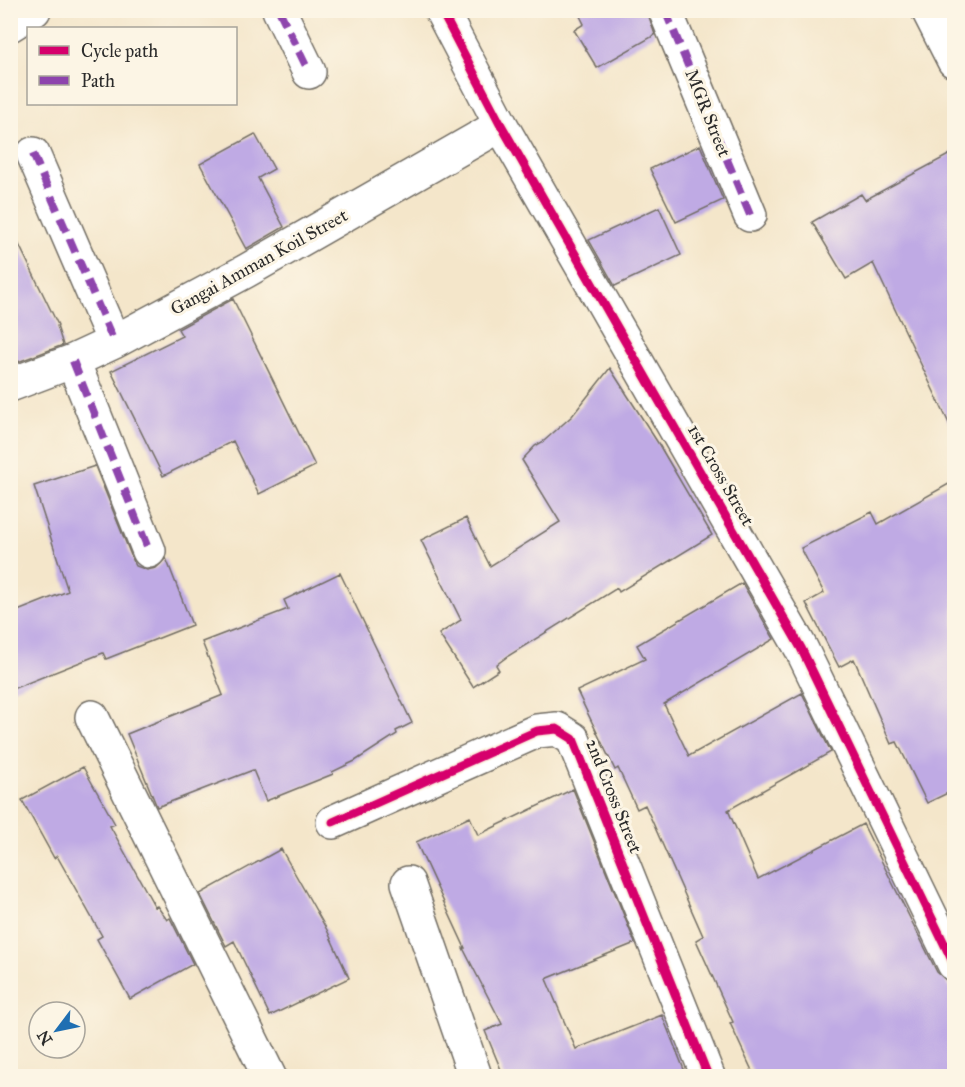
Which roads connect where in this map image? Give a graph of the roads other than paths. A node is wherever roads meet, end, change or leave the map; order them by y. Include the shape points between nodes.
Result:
1 (34, 10) edge
2 (279, 10) edge
3 (441, 10) edge
4 (666, 10) edge
5 (928, 10) edge
6 (10, 24) edge
7 (954, 61) edge
8 (309, 72) dead end
9 (501, 125) junction
10 (33, 154) dead end
11 (750, 215) dead end
12 (114, 342) junction
13 (73, 361) junction
14 (10, 385) edge
15 (149, 551) dead end
16 (92, 717) dead end
17 (333, 822) dead end
18 (408, 883) dead end
19 (954, 964) edge
20 (269, 1077) edge
21 (475, 1077) edge
22 (708, 1077) edge

1 - 6 street
2 - 8 street
3 - 9 street, 1st Cross Street
4 - 11 street, MGR Street
5 - 7 street
9 - 12 street, Gangai Amman Koil Street
9 - 19 street, 1st Cross Street via 801,648
10 - 12 street
12 - 13 street, Gangai Amman Koil Street
13 - 14 street, Gangai Amman Koil Street
13 - 15 street
16 - 20 street
17 - 22 street, 2nd Cross Street via 537,731 557,729 573,739
18 - 21 street

